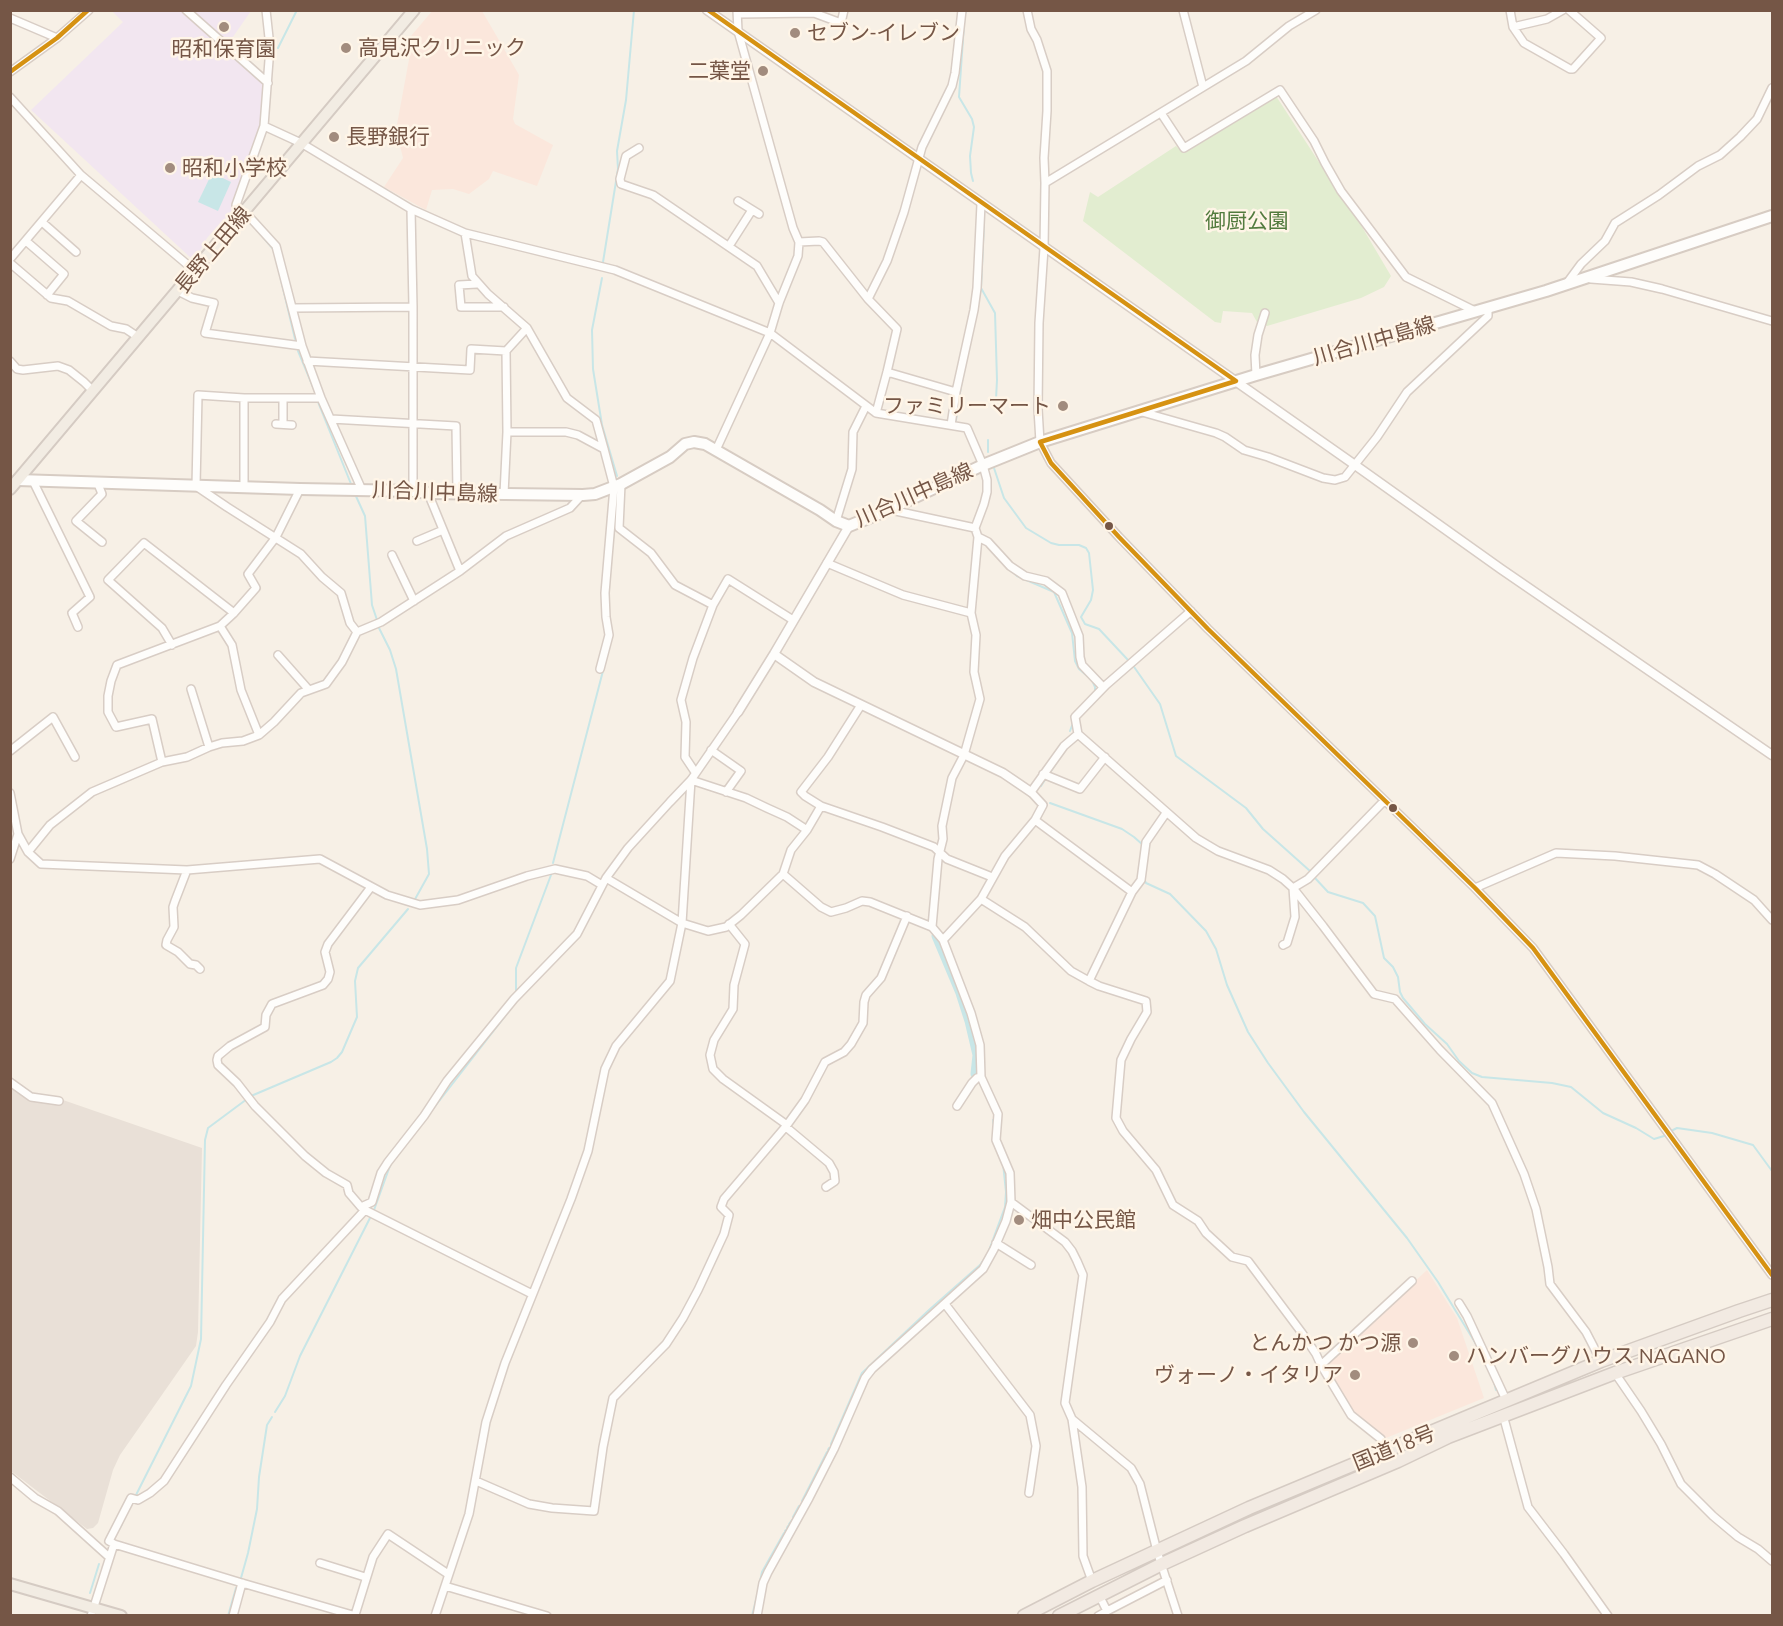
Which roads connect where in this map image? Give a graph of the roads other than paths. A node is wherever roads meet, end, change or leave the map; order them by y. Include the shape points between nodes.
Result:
1 (89, 10) edge
2 (186, 10) edge
3 (266, 10) edge
4 (414, 10) edge
5 (707, 10) edge
6 (844, 10) edge
7 (1027, 10) edge
8 (1182, 10) edge
9 (1510, 10) edge
10 (1563, 10) edge
11 (1569, 10) edge
12 (960, 11) edge
13 (1313, 11) edge
14 (737, 12) edge
15 (10, 18) edge
16 (1513, 27) junction
17 (738, 31) junction
18 (57, 38) junction
19 (10, 72) edge
20 (268, 83) junction
21 (1203, 87) junction
22 (1773, 88) edge
23 (10, 98) edge
24 (1161, 113) junction
25 (264, 126) junction
26 (301, 143) junction
27 (639, 148) dead end
28 (919, 160) junction
29 (81, 175) junction
30 (1045, 183) junction
31 (738, 201) dead end
32 (981, 204) junction
33 (411, 209) junction
34 (245, 212) junction
35 (1773, 216) edge
36 (42, 222) junction
37 (465, 233) junction
38 (26, 241) junction
39 (799, 242) junction
40 (729, 246) junction
41 (1044, 248) junction
42 (76, 252) dead end
43 (10, 261) edge
44 (195, 271) junction
45 (1582, 278) junction
46 (477, 284) junction
47 (1567, 284) junction
48 (178, 291) junction
49 (47, 295) junction
50 (868, 299) junction
51 (779, 303) junction
52 (413, 307) junction
53 (504, 307) junction
54 (1488, 308) junction
55 (292, 309) junction
56 (1476, 311) junction
57 (1264, 313) dead end
58 (1773, 321) edge
59 (527, 328) junction
60 (770, 333) junction
61 (138, 337) junction
62 (302, 346) junction
63 (506, 351) junction
64 (10, 361) edge
65 (308, 361) junction
66 (413, 367) junction
67 (887, 372) junction
68 (1256, 375) junction
69 (1236, 381) junction
70 (93, 391) junction
71 (956, 392) junction
72 (244, 398) junction
73 (283, 398) junction
74 (321, 398) junction
75 (866, 406) junction
76 (1141, 411) junction
77 (876, 412) junction
78 (331, 419) junction
79 (413, 423) junction
80 (292, 425) dead end
81 (951, 426) junction
82 (507, 432) junction
83 (1040, 442) junction
84 (604, 448) junction
85 (716, 450) junction
86 (983, 465) junction
87 (1355, 465) junction
88 (33, 481) junction
89 (13, 483) edge
90 (98, 484) junction
91 (618, 485) junction
92 (196, 486) junction
93 (244, 487) junction
94 (300, 489) junction
95 (362, 490) junction
96 (413, 491) junction
97 (458, 492) junction
98 (428, 493) junction
99 (504, 494) junction
100 (582, 495) junction
101 (888, 510) junction
102 (836, 521) junction
103 (849, 526) junction
104 (975, 528) junction
105 (443, 530) junction
106 (276, 537) junction
107 (978, 537) junction
108 (102, 542) dead end
109 (417, 542) dead end
110 (392, 555) dead end
111 (827, 563) junction
112 (460, 571) junction
113 (414, 601) junction
114 (713, 605) junction
115 (1191, 611) junction
116 (234, 613) junction
117 (971, 613) junction
118 (793, 621) junction
119 (220, 626) junction
120 (78, 627) dead end
121 (357, 632) junction
122 (172, 645) junction
123 (774, 654) junction
124 (278, 655) dead end
125 (600, 669) dead end
126 (1103, 687) junction
127 (191, 689) dead end
128 (309, 690) junction
129 (861, 705) junction
130 (738, 712) joint
131 (1078, 734) junction
132 (259, 735) junction
133 (209, 747) junction
134 (711, 750) junction
135 (10, 751) edge
136 (964, 755) junction
137 (1773, 755) edge
138 (75, 757) dead end
139 (1105, 757) junction
140 (162, 762) junction
141 (695, 772) junction
142 (1043, 774) junction
143 (691, 780) junction
144 (726, 792) junction
145 (1031, 792) junction
146 (10, 793) edge
147 (1384, 801) junction
148 (820, 806) junction
149 (1166, 813) junction
150 (1035, 820) junction
151 (13, 822) edge
152 (807, 830) junction
153 (18, 834) junction
154 (28, 852) junction
155 (941, 852) junction
156 (10, 859) edge
157 (187, 870) junction
158 (783, 874) junction
159 (992, 877) junction
160 (604, 882) junction
161 (371, 887) junction
162 (1293, 888) junction
163 (1475, 888) junction
164 (1132, 892) junction
165 (981, 899) junction
166 (907, 916) junction
167 (1773, 920) edge
168 (682, 923) junction
169 (729, 924) junction
170 (932, 927) junction
171 (943, 940) junction
172 (1283, 945) dead end
173 (200, 969) dead end
174 (1089, 981) junction
175 (981, 1077) junction
176 (10, 1082) edge
177 (59, 1101) dead end
178 (957, 1106) dead end
179 (787, 1126) junction
180 (826, 1187) dead end
181 (1011, 1202) junction
182 (363, 1209) junction
183 (996, 1243) junction
184 (1031, 1265) dead end
185 (1773, 1275) edge
186 (1413, 1281) dead end
187 (532, 1294) junction
188 (1773, 1300) edge
189 (1459, 1303) dead end
190 (945, 1304) junction
191 (1773, 1318) edge
192 (1601, 1361) junction
193 (1321, 1365) junction
194 (1615, 1373) junction
195 (1507, 1402) junction
196 (1503, 1415) junction
197 (1072, 1419) junction
198 (1386, 1451) junction
199 (10, 1477) edge
200 (476, 1481) junction
201 (1029, 1493) dead end
202 (114, 1544) junction
203 (1157, 1551) junction
204 (109, 1557) junction
205 (1773, 1561) edge
206 (320, 1563) dead end
207 (1162, 1564) junction
208 (448, 1574) junction
209 (365, 1577) junction
210 (1167, 1580) junction
211 (1092, 1581) junction
212 (242, 1583) junction
213 (10, 1584) edge
214 (445, 1586) junction
215 (1100, 1595) junction
216 (1107, 1611) junction
217 (93, 1612) edge
218 (355, 1615) edge
219 (121, 1616) edge
220 (232, 1616) edge
221 (435, 1616) edge
222 (547, 1616) edge
223 (757, 1616) edge
224 (1024, 1616) edge
225 (1059, 1616) edge
226 (1098, 1616) edge
227 (1178, 1616) edge
228 (1608, 1616) edge

1 - 18 street
2 - 20 street
3 - 20 street
4 - 26 main road, 長野上田線
5 - 17 street
6 - 14 street via 841,22 814,13
7 - 30 street via 1047,71
8 - 21 street
9 - 16 street
10 - 16 street
11 - 16 street via 1600,38 1573,69 1524,43
12 - 28 street via 956,73
13 - 21 street via 1246,61
14 - 17 street
15 - 18 street
17 - 28 street
17 - 39 street
18 - 19 street
20 - 25 street
21 - 24 street
22 - 47 street via 1757,118 1740,137 1720,155 1616,223
23 - 29 street
24 - 30 street
24 - 56 street via 1184,147 1280,90 1341,191 1406,278
25 - 26 street
25 - 34 street via 236,205
26 - 33 street
26 - 34 main road, 長野上田線
27 - 40 street via 626,156 621,184 653,195
28 - 32 street
28 - 50 street via 887,261
29 - 36 street
29 - 44 street
30 - 41 street
31 - 40 street via 755,212
32 - 41 street
32 - 71 street via 977,288
33 - 37 street
33 - 52 street
34 - 44 main road, 長野上田線
34 - 55 street via 276,246
35 - 45 main road, 川合川中島線
36 - 38 street
36 - 42 street
37 - 46 street via 472,276
37 - 60 street via 615,270
38 - 43 street
38 - 49 street via 64,274
39 - 50 street via 823,242
39 - 51 street via 798,256
40 - 51 street via 757,266
41 - 69 street
41 - 83 street via 1039,323
43 - 49 street
44 - 48 main road, 長野上田線
45 - 47 main road, 川合川中島線
45 - 58 street via 1631,282
46 - 53 street
46 - 53 street via 459,285 461,307
47 - 54 main road, 川合川中島線
48 - 61 main road, 長野上田線
48 - 62 street via 214,303 205,333
49 - 61 street via 68,301
50 - 67 street via 897,328
51 - 60 street
52 - 55 street
52 - 66 street
53 - 59 street
54 - 56 main road, 川合川中島線
54 - 87 street via 1488,316 1407,392
55 - 62 street
56 - 68 main road, 川合川中島線
57 - 68 street via 1255,355
59 - 63 street
59 - 84 street via 567,398 596,420
60 - 75 street
60 - 85 street
61 - 70 main road, 長野上田線
62 - 65 street
63 - 66 street via 471,349 470,370
63 - 82 street
64 - 70 street via 16,369 23,370 58,366 69,370
65 - 66 street
65 - 74 street
66 - 79 street
67 - 71 street
67 - 77 street
68 - 69 main road, 川合川中島線
69 - 76 main road, 川合川中島線
69 - 87 street
70 - 89 main road, 長野上田線
71 - 81 street
72 - 73 street
72 - 92 street via 198,395
72 - 93 street
73 - 74 street
73 - 80 street via 279,424
74 - 78 street
75 - 77 street
75 - 102 street via 853,432 852,469
76 - 83 main road, 川合川中島線
76 - 87 street via 1216,433 1244,450 1323,478 1345,477
77 - 81 street
78 - 79 street
78 - 95 street
79 - 96 street
79 - 97 street via 456,426
81 - 86 street via 967,428
82 - 84 street via 566,432
82 - 99 street
83 - 86 main road, 川合川中島線
83 - 115 street via 1051,464
84 - 91 street
85 - 91 main road, 川合川中島線 via 705,444 685,444 670,457
85 - 102 main road, 川合川中島線
86 - 101 main road, 川合川中島線
86 - 104 street via 987,492
87 - 137 street
88 - 89 main road, 川合川中島線
88 - 90 main road, 川合川中島線
88 - 120 street via 90,597 72,613
90 - 92 main road, 川合川中島線
90 - 108 street via 102,494 76,521
91 - 100 main road, 川合川中島線
91 - 114 street via 619,528 651,553 675,585
91 - 125 street via 605,593 609,635
92 - 93 main road, 川合川中島線
92 - 106 street
93 - 94 main road, 川合川中島線
94 - 95 main road, 川合川中島線
94 - 106 street
95 - 96 main road, 川合川中島線
96 - 98 main road, 川合川中島線
97 - 98 main road, 川合川中島線
97 - 99 main road, 川合川中島線
98 - 105 street
99 - 100 main road, 川合川中島線
100 - 112 street via 570,508 506,536
101 - 103 main road, 川合川中島線
101 - 104 street
102 - 103 main road, 川合川中島線
103 - 111 street
104 - 107 street
105 - 109 street
105 - 112 street
106 - 116 street via 248,574 256,588
106 - 121 street via 301,554 341,593 350,623
107 - 117 street
107 - 126 street via 988,542 1010,566 1025,576 1046,581 1062,593 1079,636 1082,665
110 - 113 street
111 - 117 street via 903,595
111 - 118 street
112 - 113 street
113 - 121 street
114 - 118 street via 728,579
114 - 141 street via 681,700 686,722 685,757
115 - 126 street
115 - 147 street
116 - 119 street
116 - 122 street via 144,543 108,580 162,628
117 - 136 street via 976,635 974,672 980,699
118 - 123 street
119 - 122 street
119 - 132 street via 232,645 242,690
121 - 128 street via 326,684
122 - 140 street via 117,665 108,696 108,712 116,728 152,719
123 - 129 street via 814,682
123 - 130 street
124 - 128 street
126 - 131 street via 1075,717
127 - 133 street
128 - 132 street via 301,693
129 - 136 street
129 - 148 street via 801,792
130 - 134 street
131 - 139 street
131 - 142 street
132 - 133 street
133 - 140 street
134 - 141 street
134 - 144 street via 741,771
135 - 138 street via 52,717
136 - 145 street via 1003,773
136 - 155 street via 952,778
139 - 142 street via 1080,789
139 - 149 street
140 - 154 street via 92,792 50,825
141 - 143 street
142 - 145 street
143 - 144 street
143 - 160 street via 628,848
143 - 168 street
144 - 152 street via 787,817
145 - 150 street via 1043,805
146 - 151 street
147 - 162 street via 1308,879
147 - 163 street
148 - 152 street
148 - 155 street
149 - 162 street via 1218,851 1269,870
149 - 164 street via 1146,842 1143,874
150 - 159 street
150 - 164 street
151 - 153 street
152 - 158 street via 791,850
153 - 154 street
153 - 156 street
154 - 157 street via 41,864 55,866
155 - 159 street via 947,859
155 - 170 street
157 - 161 street via 320,859
157 - 173 street via 173,907 174,927 166,945
158 - 166 street via 831,912 862,901
158 - 169 street
159 - 165 street
160 - 161 street via 555,869 458,900 420,905
160 - 168 street
160 - 182 street via 577,934 514,999 447,1081 388,1162 372,1202
161 - 182 street via 327,944 330,972 323,985 272,1004 265,1027 230,1046 217,1060 255,1106 305,1156 347,1185
162 - 172 street via 1295,917
162 - 192 street via 1374,994 1395,999 1492,1103 1536,1209 1550,1284 1586,1332
163 - 167 street via 1556,853 1625,857 1698,865 1754,900
163 - 185 street via 1533,948
164 - 174 street
165 - 171 street
165 - 174 street via 1025,927 1071,971
166 - 170 street
166 - 179 street via 881,978 866,995 863,1023 844,1052 825,1062
168 - 169 street via 708,931
168 - 187 street via 670,981 616,1046 605,1069 588,1151
169 - 179 street via 744,944 734,1009 714,1040 710,1055 713,1069
170 - 171 street
171 - 175 street via 980,1045
174 - 193 street via 1146,1001 1147,1012 1121,1060 1116,1118 1123,1131 1156,1170 1173,1205 1198,1221 1233,1257 1248,1261
175 - 178 street via 972,1083
175 - 181 street via 998,1114 996,1140 1010,1173
176 - 177 street via 31,1097
179 - 180 street via 829,1163 835,1181
179 - 200 street via 724,1199 722,1206 729,1215 723,1234 698,1290 666,1344 613,1398 594,1511 530,1504
181 - 183 street
181 - 197 street via 1065,1242 1083,1275 1065,1403
182 - 187 street
182 - 202 street via 282,1299 164,1481 138,1500 131,1498 109,1541
183 - 184 street
183 - 190 street via 983,1269
186 - 193 street
187 - 200 street via 486,1422
188 - 192 highway, 国道18号
189 - 195 street
190 - 201 street via 1030,1415 1036,1446
190 - 223 street via 865,1378 824,1469 768,1572
191 - 194 highway, 国道18号
192 - 195 highway, 国道18号
193 - 198 street via 1351,1415 1381,1439
194 - 196 highway, 国道18号
194 - 205 street via 1661,1444 1681,1484 1738,1538
195 - 198 highway, 国道18号
196 - 207 highway, 国道18号
196 - 228 street via 1528,1507
197 - 203 street via 1132,1470 1140,1484
197 - 211 street via 1082,1487 1083,1556
198 - 203 highway, 国道18号
199 - 204 street via 58,1511
200 - 208 street
202 - 204 street
202 - 212 street
203 - 207 street
203 - 211 highway, 国道18号
204 - 217 street
206 - 209 street
207 - 210 street
207 - 215 highway, 国道18号
208 - 209 street via 388,1534
208 - 214 street
209 - 218 street
210 - 216 street
210 - 227 street
211 - 224 highway, 国道18号
212 - 218 street
212 - 220 street
213 - 217 main road
214 - 221 street
214 - 222 street
215 - 216 street
215 - 225 highway, 国道18号
216 - 226 street
217 - 219 main road

